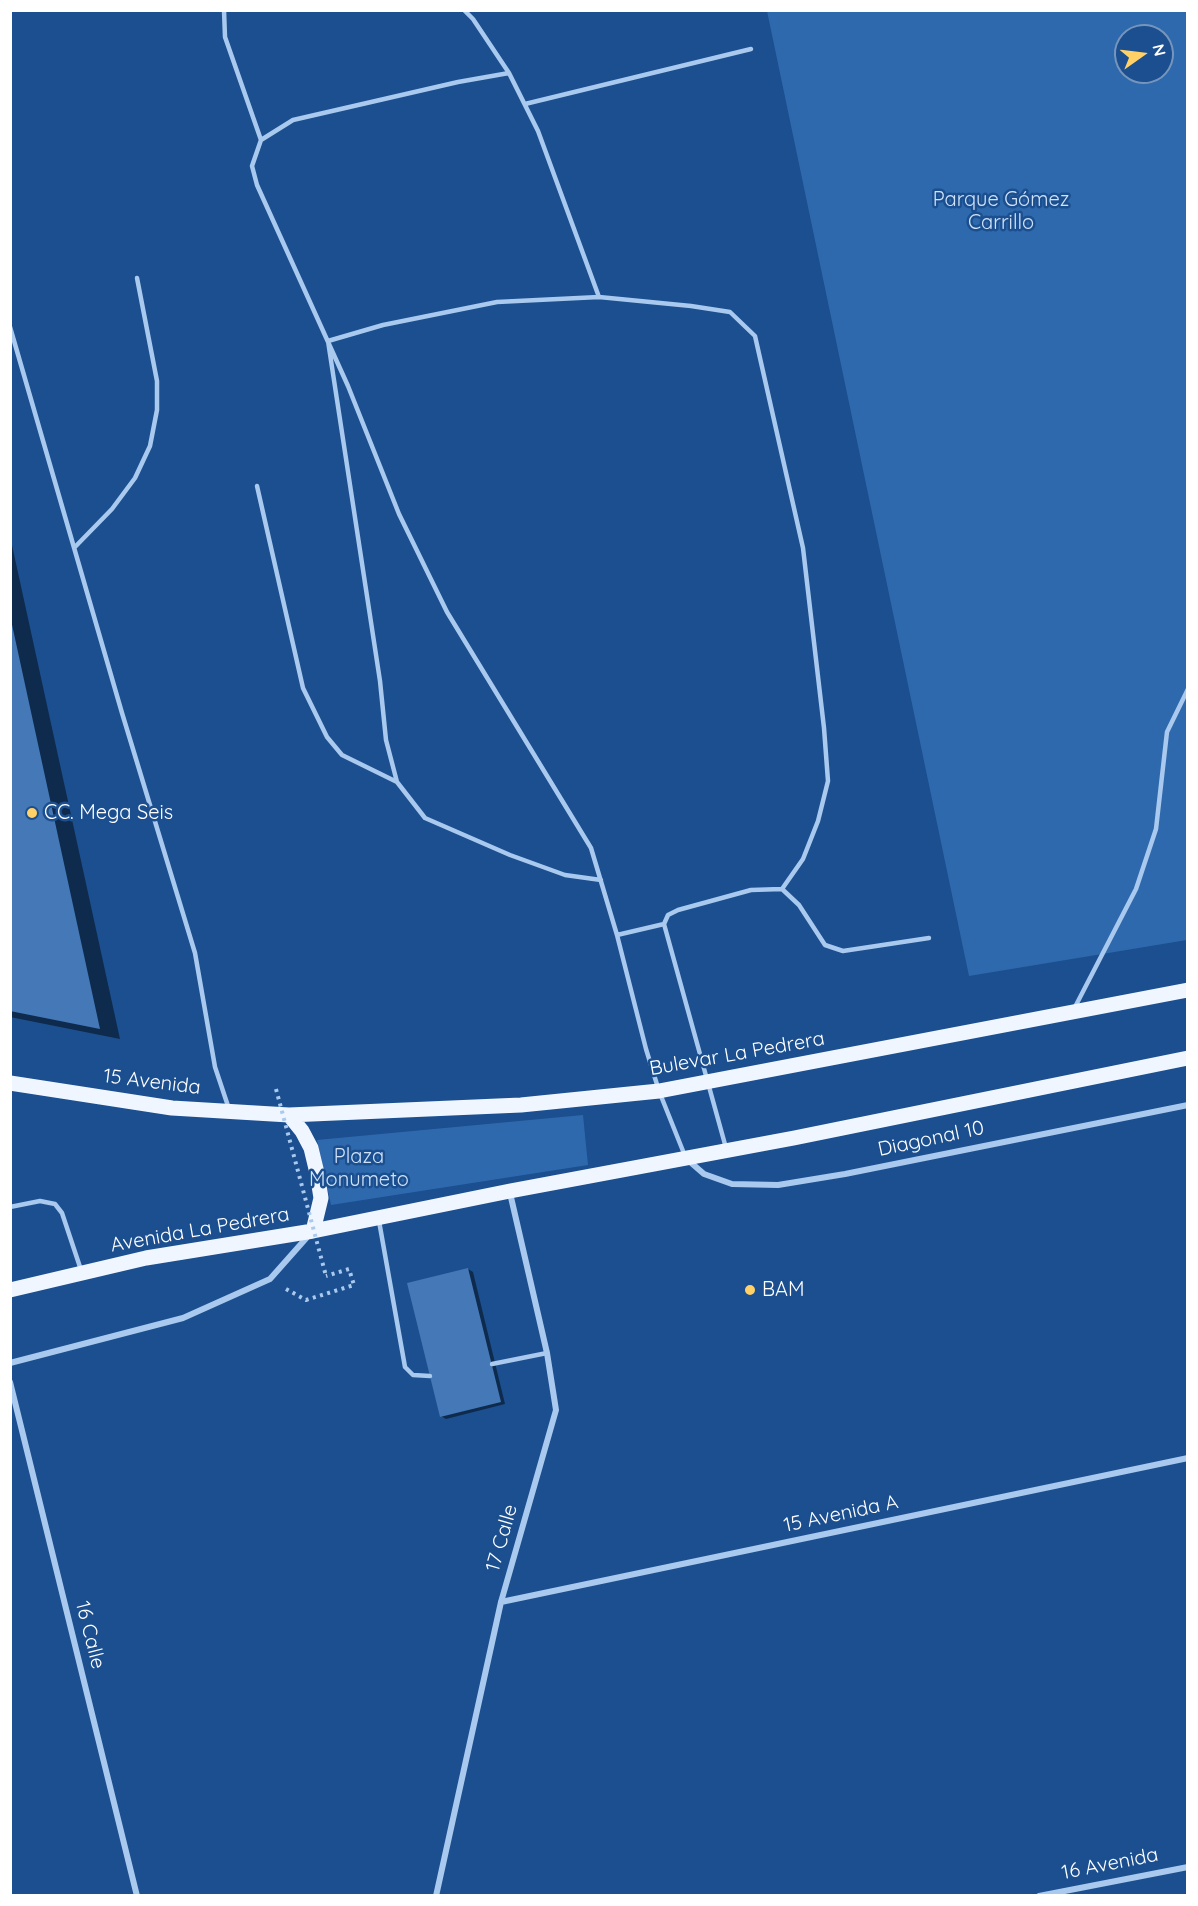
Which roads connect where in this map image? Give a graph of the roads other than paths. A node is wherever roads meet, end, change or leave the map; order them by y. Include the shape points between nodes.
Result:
1 (224, 10) edge
2 (464, 10) edge
3 (751, 49) dead end
4 (509, 73) junction
5 (525, 104) junction
6 (261, 140) junction
7 (137, 278) dead end
8 (599, 297) junction
9 (10, 327) edge
10 (328, 341) junction
11 (257, 486) dead end
12 (74, 548) junction
13 (1188, 689) edge
14 (397, 782) junction
15 (601, 880) junction
16 (782, 889) junction
17 (664, 924) junction
18 (617, 935) junction
19 (929, 938) dead end
20 (1188, 990) edge
21 (1072, 1012) junction
22 (1188, 1058) edge
23 (708, 1081) junction
24 (10, 1083) edge
25 (659, 1091) junction
26 (1188, 1105) edge
27 (230, 1111) junction
28 (289, 1115) junction
29 (727, 1151) junction
30 (686, 1158) junction
31 (510, 1191) junction
32 (10, 1206) edge
33 (378, 1218) junction
34 (313, 1231) junction
35 (82, 1273) junction
36 (10, 1290) edge
37 (547, 1353) junction
38 (10, 1363) edge
39 (492, 1364) dead end
40 (430, 1376) dead end
41 (10, 1382) edge
42 (1188, 1458) edge
43 (501, 1602) junction
44 (1188, 1867) edge
45 (1054, 1894) edge
46 (137, 1896) edge
47 (436, 1896) edge
48 (1039, 1896) edge

1 - 6 lane via 225,37
2 - 4 lane
3 - 5 lane
4 - 5 lane
4 - 6 lane via 293,120
5 - 8 lane
6 - 10 lane via 252,166 256,185
7 - 12 lane via 158,381 150,446 135,478 112,509
8 - 10 lane via 497,302 383,325
8 - 16 lane via 730,312 755,336 803,548 828,781 807,849
9 - 12 lane
10 - 14 lane via 386,740
10 - 15 lane via 399,514 447,612 591,848
11 - 14 lane via 303,688 327,737 342,755
12 - 27 lane via 195,953 215,1067
13 - 21 lane via 1167,732 1156,829 1136,889
14 - 15 lane via 425,818 565,875
15 - 18 lane
16 - 17 lane via 751,890 678,910 668,915
16 - 19 lane via 799,905 825,945 843,951
17 - 18 lane
17 - 23 lane
18 - 25 lane
20 - 21 main road, Bulevar La Pedrera
21 - 23 main road, Bulevar La Pedrera
22 - 29 main road
23 - 25 main road, Bulevar La Pedrera
23 - 29 lane
24 - 27 main road, 15 Avenida via 172,1108
25 - 28 main road, Bulevar La Pedrera via 521,1105
25 - 30 lane
26 - 30 street, Diagonal 10 via 778,1185 732,1184 704,1174
27 - 28 main road, 15 Avenida
28 - 34 main road via 311,1148 317,1173 321,1198
29 - 30 main road
30 - 31 main road
31 - 33 main road
31 - 37 street, 17 Calle
32 - 35 lane via 40,1201 55,1204 62,1213
33 - 34 main road
33 - 40 lane via 405,1367 413,1375
34 - 35 main road, Avenida La Pedrera via 146,1258
34 - 38 street, Avenida La Pedrera via 270,1279 183,1318
35 - 36 main road, Avenida La Pedrera
37 - 39 lane
37 - 43 street, 17 Calle via 556,1410
41 - 46 street, 16 Calle
42 - 43 street, 15 Avenida A
43 - 47 street, 17 Calle
44 - 45 street, 16 Avenida
45 - 48 street, 16 Avenida

